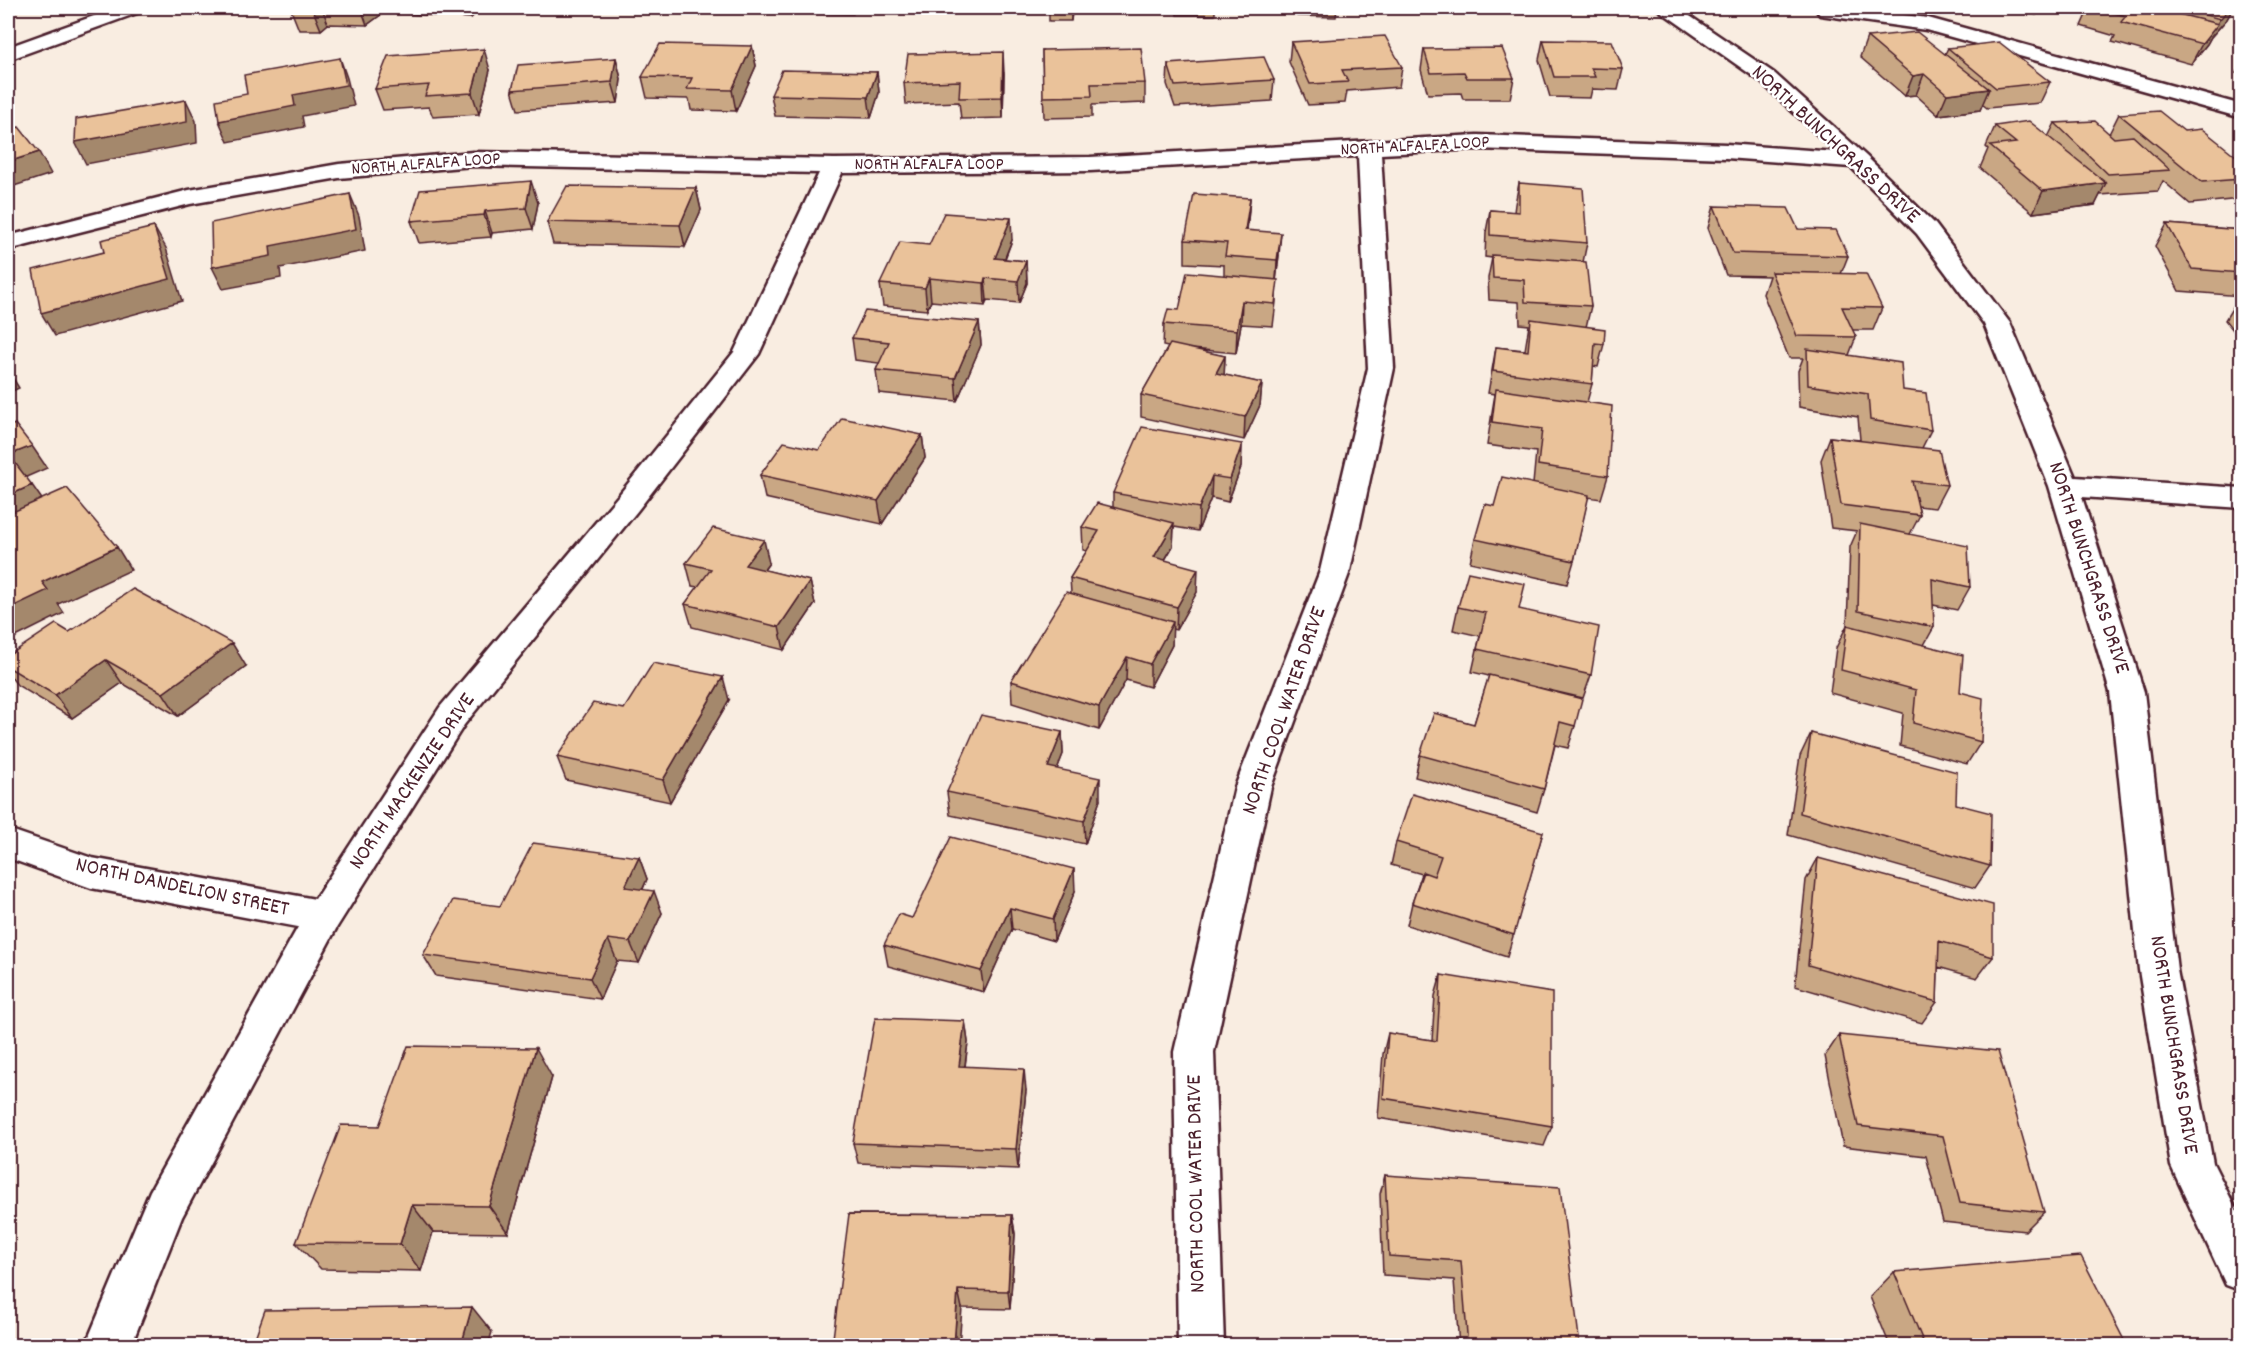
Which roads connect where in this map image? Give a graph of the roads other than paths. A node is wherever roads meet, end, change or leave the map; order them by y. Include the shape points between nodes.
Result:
1 (133, 8) edge
2 (1666, 8) edge
3 (1827, 11) dead end
4 (8, 54) edge
5 (2241, 112) edge
6 (1369, 149) junction
7 (1858, 161) junction
8 (834, 166) junction
9 (8, 243) edge
10 (2064, 486) junction
11 (2241, 498) edge
12 (8, 843) edge
13 (324, 916) junction
14 (2241, 1269) edge
15 (108, 1346) edge
16 (1201, 1346) edge

1 - 4 street
2 - 7 street, NORTH BUNCHGRASS DRIVE via 1767,77
3 - 5 street via 1928,24
6 - 7 street, NORTH ALFALFA LOOP via 1477,142 1726,151
6 - 8 street, NORTH ALFALFA LOOP via 1090,164
6 - 16 street, NORTH COOL WATER DRIVE via 1381,368 1335,571 1253,787 1194,1052
7 - 10 street, NORTH BUNCHGRASS DRIVE via 1926,229 1997,323
8 - 9 street, NORTH ALFALFA LOOP via 473,159 350,170 189,197
8 - 13 street, NORTH MACKENZIE DRIVE via 746,354 452,716
10 - 11 street
10 - 14 street, NORTH BUNCHGRASS DRIVE via 2127,692 2158,970 2192,1167
12 - 13 street, NORTH DANDELION STREET via 91,873
13 - 15 street, NORTH MACKENZIE DRIVE via 165,1206

